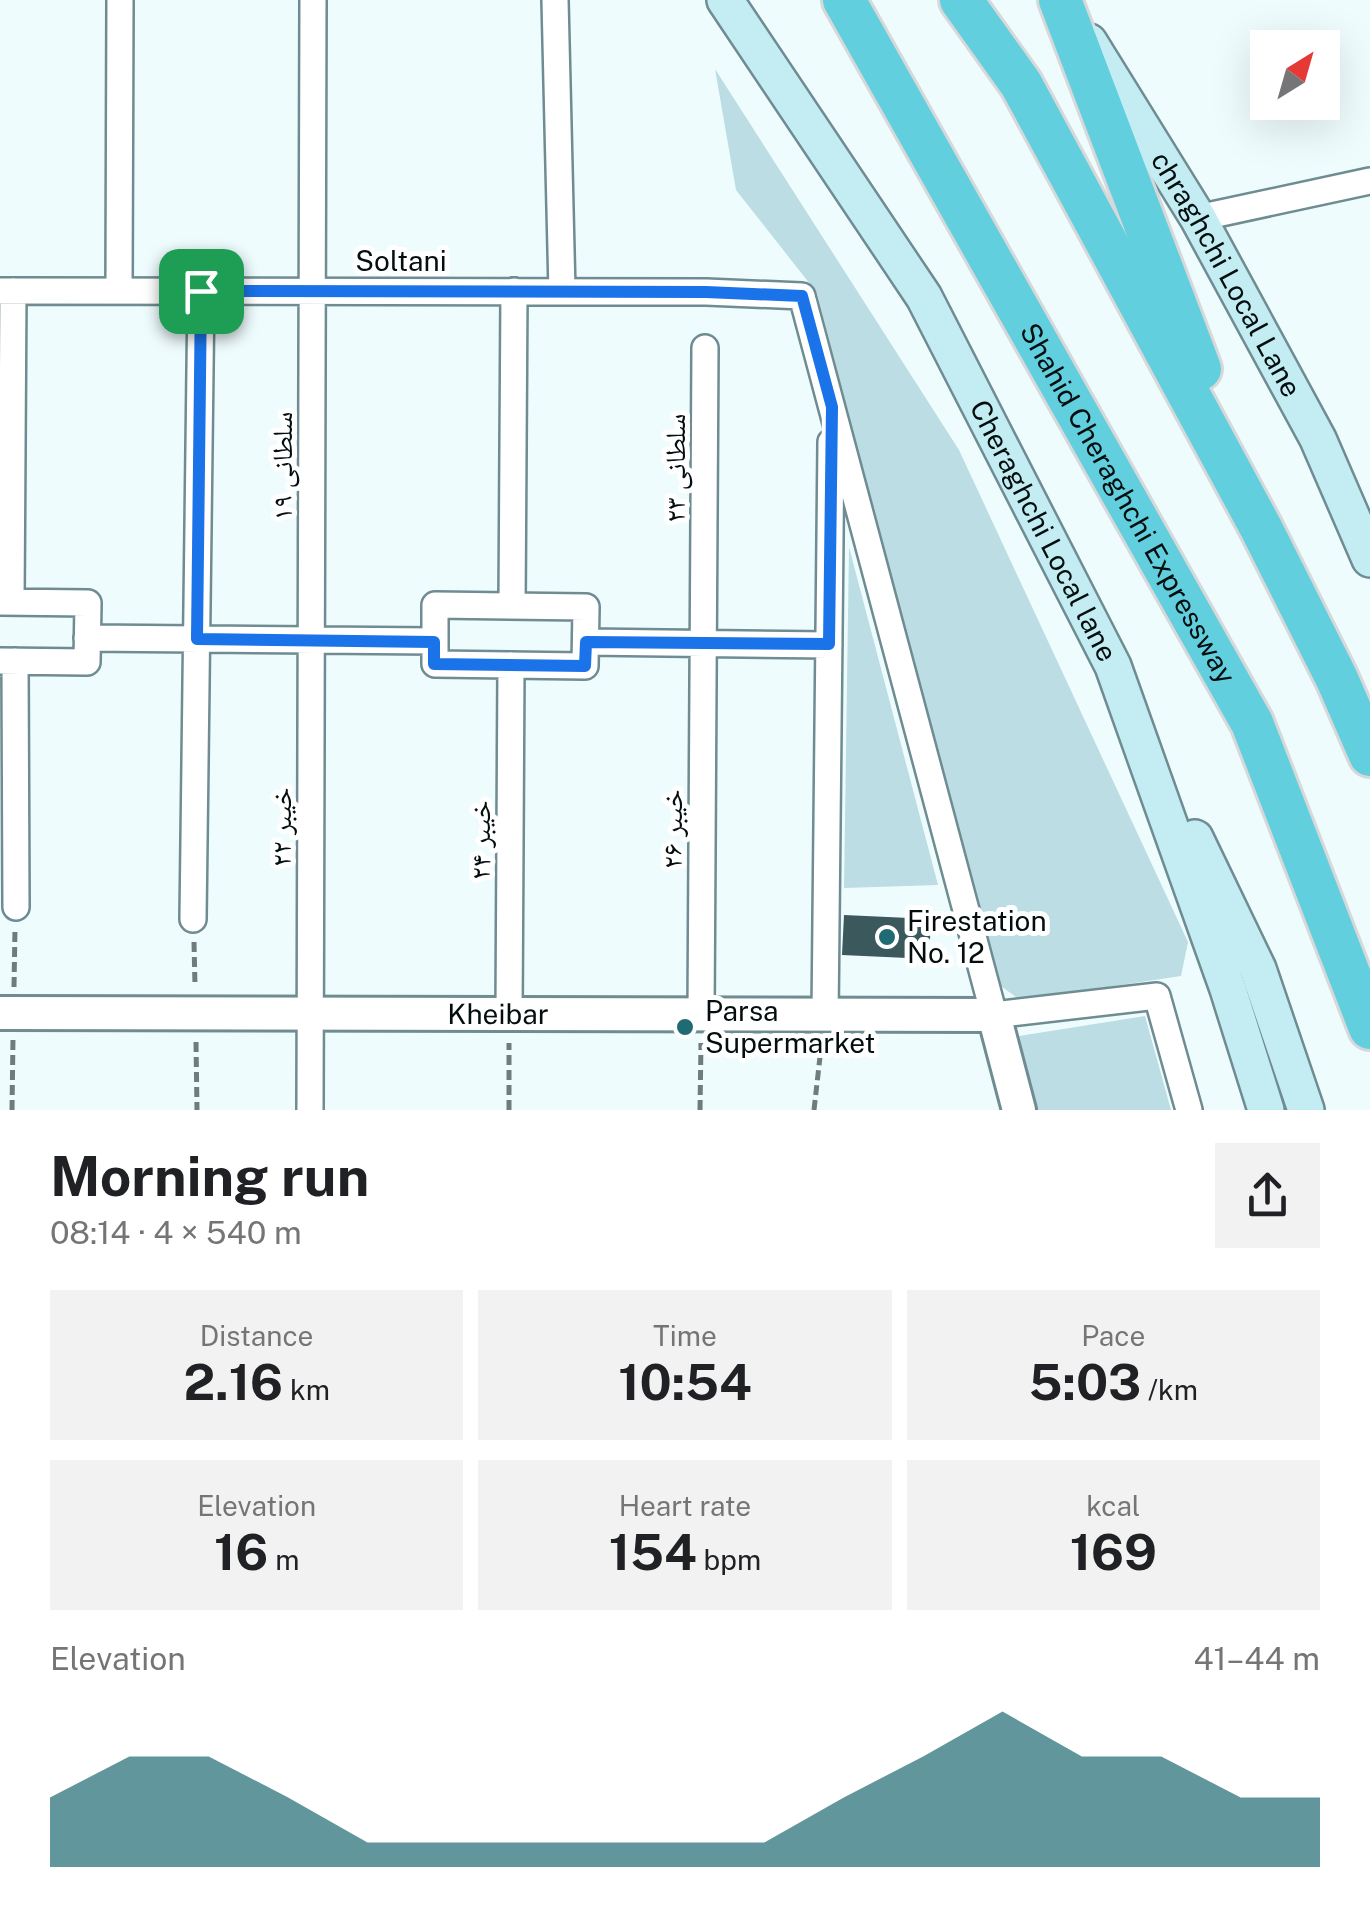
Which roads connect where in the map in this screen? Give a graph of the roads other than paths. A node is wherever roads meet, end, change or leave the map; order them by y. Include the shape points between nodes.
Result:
1 (120, 0) edge
2 (313, 0) edge
3 (555, 0) edge
4 (725, 0) edge
5 (844, 0) edge
6 (961, 0) edge
7 (1061, 0) edge
8 (1370, 181) edge
9 (1198, 218) junction
10 (6, 291) edge
11 (119, 291) junction
12 (201, 291) junction
13 (312, 291) junction
14 (514, 292) junction
15 (562, 292) junction
16 (705, 348) dead end
17 (832, 407) junction
18 (1261, 528) junction
19 (1370, 559) edge
20 (5, 602) edge
21 (512, 606) junction
22 (87, 638) junction
23 (197, 639) junction
24 (311, 640) junction
25 (434, 642) junction
26 (586, 642) junction
27 (704, 643) junction
28 (829, 644) junction
29 (8, 661) edge
30 (511, 666) junction
31 (1112, 666) junction
32 (1370, 755) edge
33 (16, 906) dead end
34 (193, 919) dead end
35 (0, 1014) edge
36 (994, 1014) junction
37 (310, 1015) junction
38 (509, 1015) junction
39 (701, 1016) junction
40 (825, 1016) junction
41 (1370, 1028) edge
42 (1015, 1102) edge
43 (310, 1110) edge
44 (1189, 1110) edge
45 (1266, 1110) edge
46 (1306, 1110) edge

1 - 11 street
2 - 13 street, سلطانی ۱۹
3 - 15 street
4 - 31 main road, Cheraghchi Local lane via 924,298
5 - 41 highway, Shahid Cheraghchi Expressway via 1252,723
6 - 18 highway via 1022,84
7 - 9 main road, chraghchi Local Lane
7 - 18 highway
8 - 9 street
9 - 19 main road, chraghchi Local Lane via 1318,439
10 - 11 street, Soltani
10 - 20 street
11 - 12 street, Soltani
12 - 13 street, Soltani
12 - 23 street
13 - 14 street, Soltani
13 - 24 street, سلطانی ۱۹
14 - 15 street, Soltani
14 - 21 street
15 - 17 street, Soltani via 802,296
16 - 27 street, سلطانی ۲۳
17 - 28 street
17 - 36 street
18 - 32 highway
20 - 22 street via 88,602
21 - 25 street via 435,605
21 - 26 street via 586,606
22 - 23 street
22 - 29 street via 87,662
23 - 24 street
23 - 34 street
24 - 25 street
24 - 37 street, خیبر ۲۲
25 - 30 street via 434,664
26 - 27 street
26 - 30 street via 585,666
27 - 28 street
27 - 39 street, خیبر ۲۶
28 - 40 street
29 - 33 street
30 - 38 street, خیبر ۲۴
31 - 45 main road, Cheraghchi Local lane
31 - 46 main road via 1258,970
35 - 37 street, Kheibar
36 - 40 street, Kheibar
36 - 42 street
36 - 44 street via 1157,996
37 - 38 street, Kheibar
37 - 43 street, خیبر ۲۲
38 - 39 street, Kheibar
39 - 40 street, Kheibar

